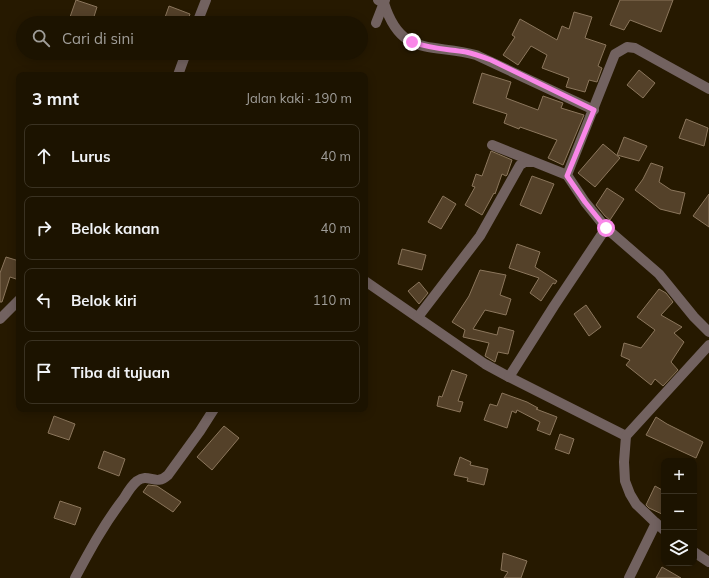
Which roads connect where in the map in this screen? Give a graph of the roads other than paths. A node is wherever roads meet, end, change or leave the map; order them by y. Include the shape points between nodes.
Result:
1 (206, 0) edge
2 (382, 1) edge
3 (200, 16) edge
4 (376, 23) dead end
5 (183, 60) edge
6 (179, 72) edge
7 (709, 90) edge
8 (594, 110) junction
9 (492, 145) dead end
10 (533, 162) junction
11 (567, 176) junction
12 (606, 228) junction
13 (368, 282) edge
14 (16, 303) edge
15 (418, 317) junction
16 (0, 319) edge
17 (709, 332) edge
18 (709, 345) edge
19 (509, 377) junction
20 (212, 412) edge
21 (626, 436) junction
22 (656, 523) junction
23 (661, 527) edge
24 (697, 554) edge
25 (709, 562) edge
26 (76, 578) edge
27 (629, 578) edge

1 - 3 street
2 - 4 street
2 - 8 street via 396,28 412,42 427,48 466,52 491,60
5 - 6 street
7 - 8 street via 635,48 627,47 615,54
8 - 11 street
9 - 10 street
10 - 11 street
10 - 15 street via 520,165 480,236
11 - 12 street
12 - 17 street via 660,274 694,318
12 - 19 street
13 - 15 street
14 - 16 street
15 - 19 street via 485,364
18 - 21 street
19 - 21 street
20 - 26 street via 168,475 158,481 149,478 136,481 107,520
21 - 22 street via 625,481 636,504
22 - 23 street
22 - 27 street
24 - 25 street

